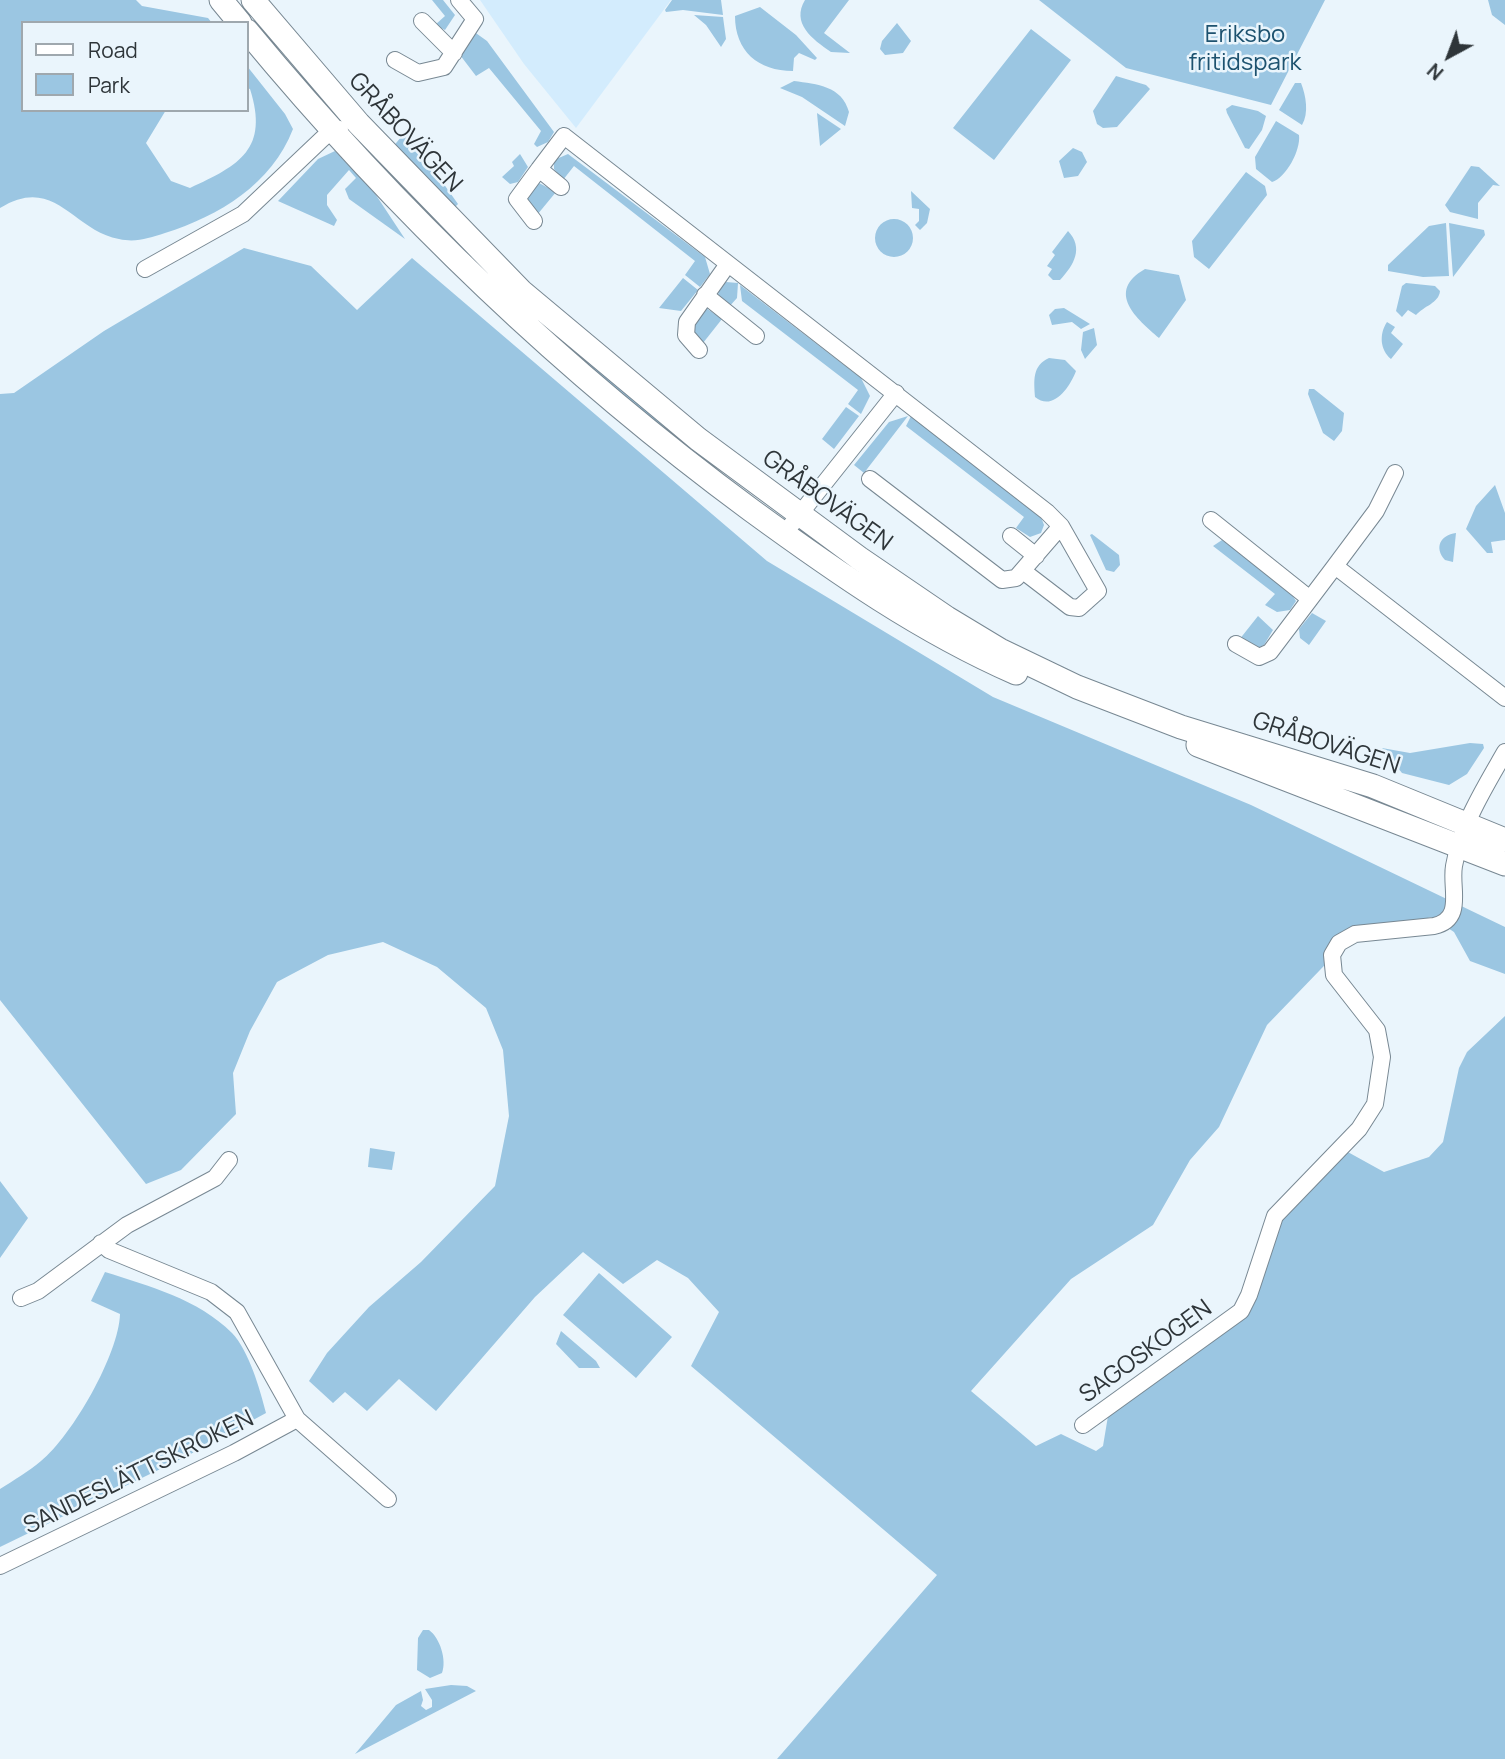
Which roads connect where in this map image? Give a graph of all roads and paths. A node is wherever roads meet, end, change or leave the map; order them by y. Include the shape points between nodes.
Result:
1 (221, 0) edge
2 (253, 0) edge
3 (459, 0) edge
4 (238, 21) edge
5 (422, 21) dead end
6 (251, 44) edge
7 (454, 53) junction
8 (395, 60) dead end
9 (359, 124) junction
10 (333, 129) junction
11 (539, 169) junction
12 (561, 187) dead end
13 (534, 221) dead end
14 (728, 264) junction
15 (145, 269) dead end
16 (705, 295) junction
17 (756, 336) dead end
18 (699, 350) dead end
19 (896, 393) junction
20 (1395, 472) dead end
21 (870, 479) dead end
22 (801, 514) junction
23 (1211, 520) dead end
24 (1061, 526) junction
25 (784, 534) junction
26 (1012, 537) dead end
27 (1036, 556) junction
28 (1335, 565) junction
29 (1023, 571) junction
30 (1310, 599) junction
31 (1236, 643) dead end
32 (1505, 698) edge
33 (1505, 752) edge
34 (1468, 823) junction
35 (1505, 840) edge
36 (1459, 845) junction
37 (1505, 864) edge
38 (229, 1160) dead end
39 (101, 1243) junction
40 (22, 1298) dead end
41 (297, 1419) junction
42 (1083, 1425) dead end
43 (388, 1499) dead end
44 (0, 1566) edge

1 - 4 main road
2 - 9 main road, GRÅBOVÄGEN
3 - 7 street via 475,19
5 - 7 street
6 - 10 main road, GRÅBOVÄGEN
7 - 8 street via 444,67 418,73
9 - 10 street
9 - 22 main road, GRÅBOVÄGEN via 522,291 698,439
10 - 15 street via 243,214
10 - 25 main road, GRÅBOVÄGEN via 462,265 582,376
11 - 12 street
11 - 13 street via 517,199
11 - 14 street via 564,136
14 - 16 street
14 - 19 street
16 - 17 street
16 - 18 street via 687,322 686,335
19 - 22 street
19 - 24 street
20 - 28 street via 1376,511
21 - 29 street via 1002,580 1016,579
22 - 25 street
22 - 34 main road, GRÅBOVÄGEN via 947,618 1077,687 1181,727 1373,786
23 - 30 street
24 - 27 street
24 - 29 street via 1098,591 1079,608 1070,607
25 - 36 main road, GRÅBOVÄGEN via 848,580 977,656 1094,706
26 - 27 street
27 - 29 street
28 - 30 street
28 - 32 street
30 - 31 street via 1270,652 1250,655
33 - 34 street
34 - 35 main road, GRÅBOVÄGEN
34 - 36 street
36 - 37 main road, GRÅBOVÄGEN
36 - 42 street, SAGOSKOGEN via 1454,868 1455,909 1443,924 1354,934 1339,943 1332,955 1334,975 1372,1020 1380,1042 1379,1083 1368,1119 1275,1216 1241,1311
38 - 39 street via 215,1178
39 - 40 street
39 - 41 street via 109,1251 211,1292 237,1312
41 - 43 street
41 - 44 street, SANDESLÄTTSKROKEN

